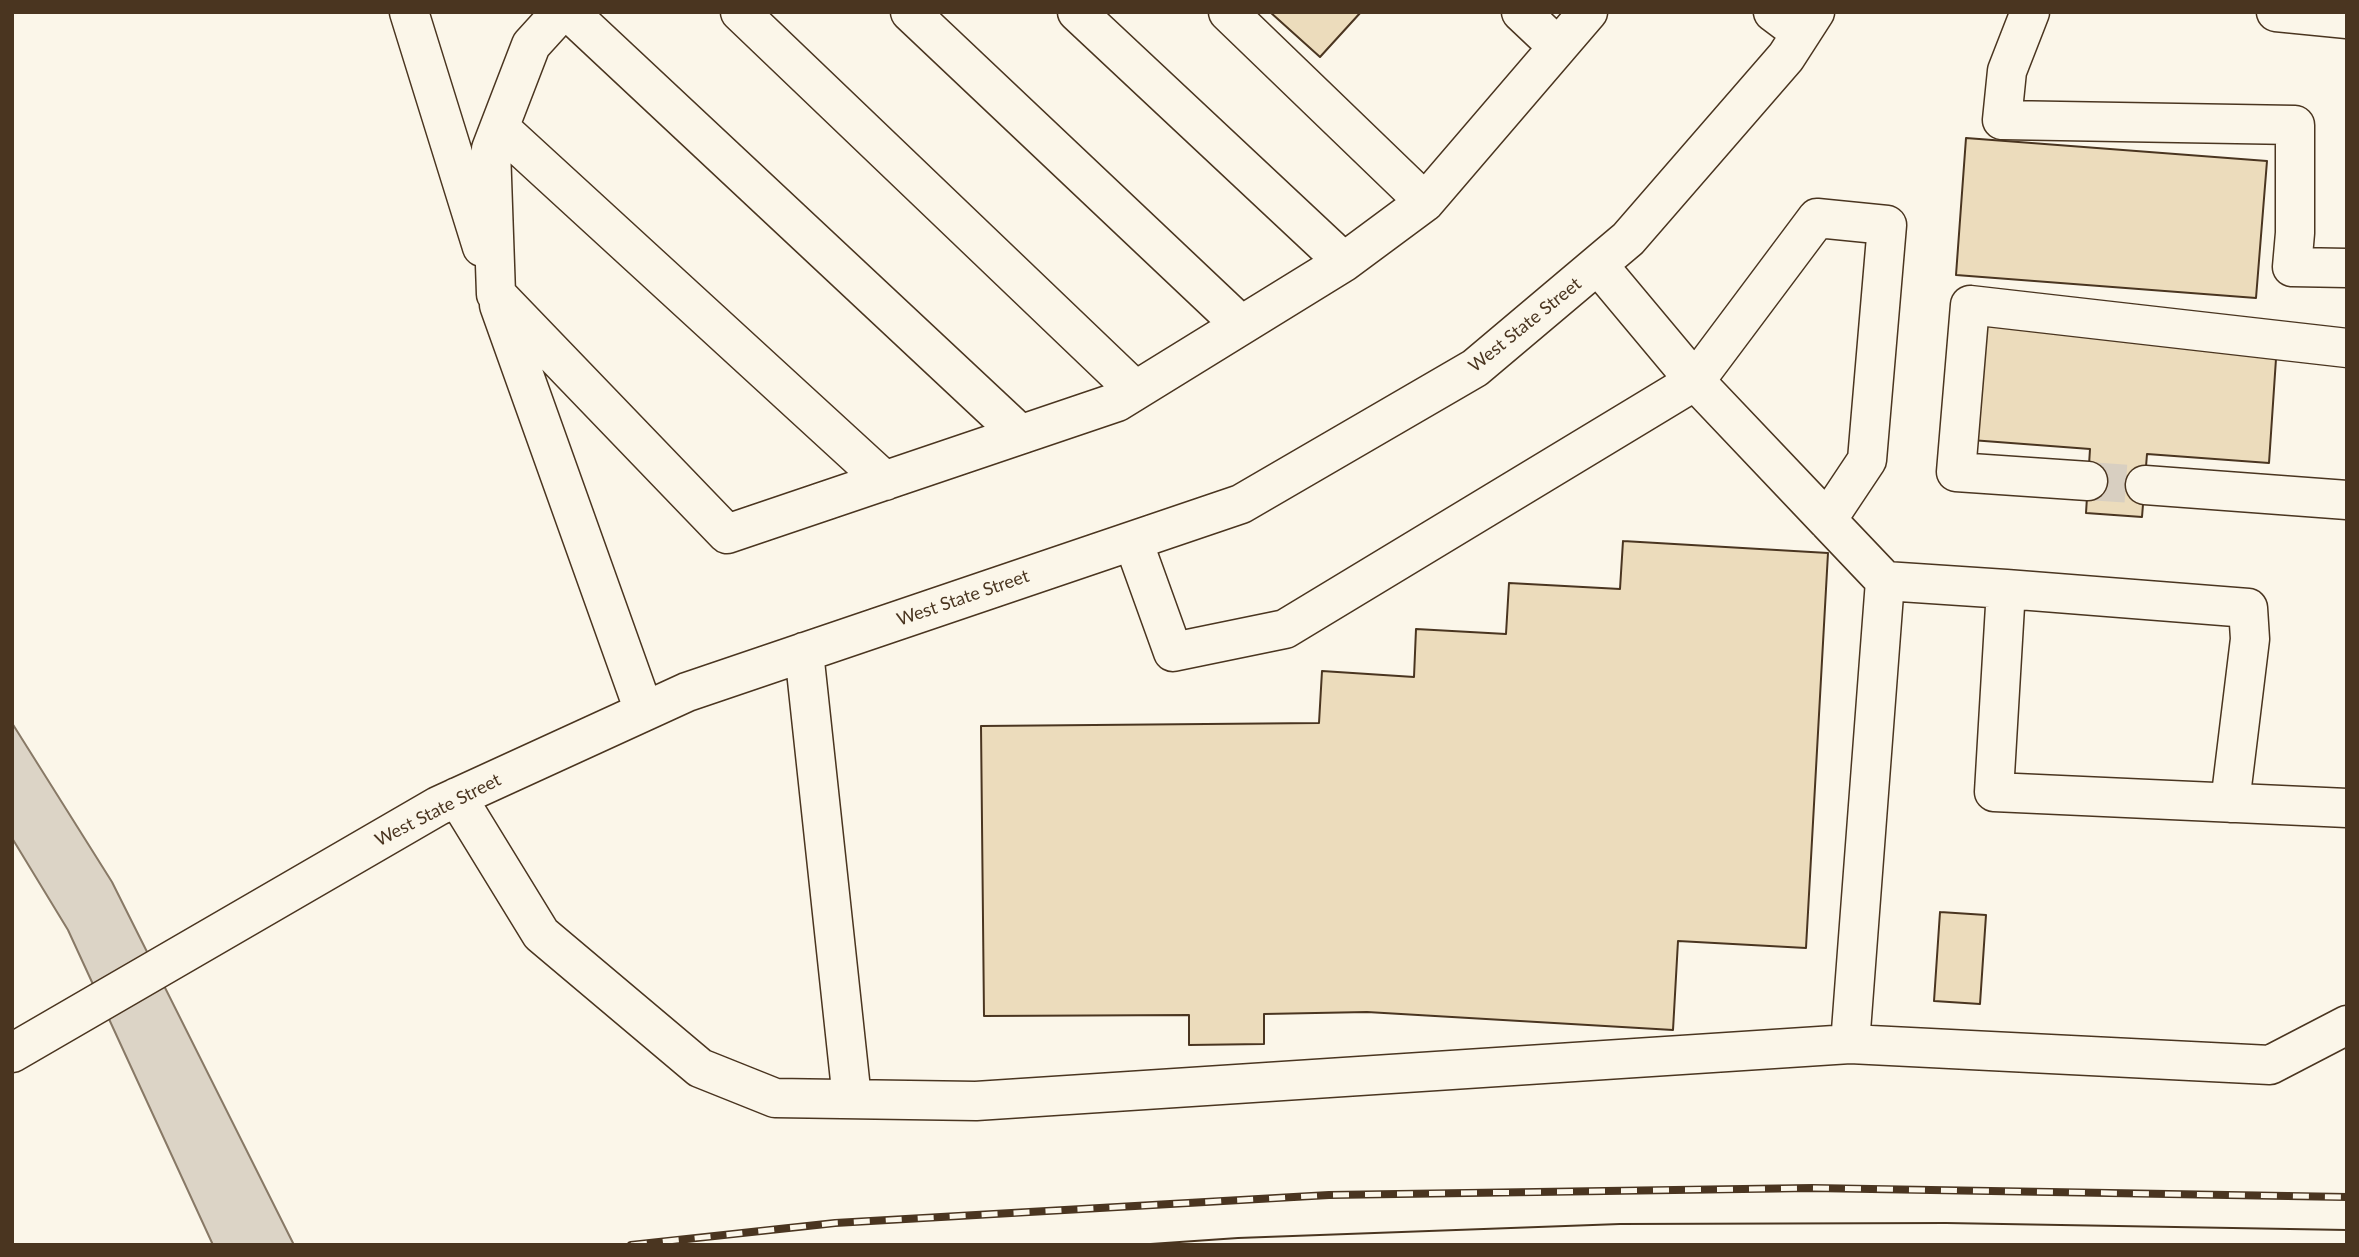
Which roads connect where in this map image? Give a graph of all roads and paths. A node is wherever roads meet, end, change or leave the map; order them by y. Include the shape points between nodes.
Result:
1 (409, 12) edge
2 (561, 12) edge
3 (569, 12) edge
4 (740, 12) edge
5 (910, 12) edge
6 (1077, 12) edge
7 (1228, 12) edge
8 (1521, 12) edge
9 (1588, 12) edge
10 (2030, 12) edge
11 (2276, 12) edge
12 (1796, 19) edge
13 (2347, 19) edge
14 (1558, 47) junction
15 (500, 128) junction
16 (1425, 202) junction
17 (1344, 262) junction
18 (1598, 265) junction
19 (2347, 268) edge
20 (496, 293) junction
21 (1241, 325) junction
22 (2347, 348) edge
23 (1695, 381) junction
24 (1135, 390) junction
25 (1020, 434) junction
26 (885, 481) junction
27 (2088, 481) tunnel mouth
28 (2145, 485) tunnel mouth
29 (2347, 500) edge
30 (1827, 520) junction
31 (1133, 541) junction
32 (1885, 582) junction
33 (2006, 589) junction
34 (804, 652) junction
35 (644, 711) junction
36 (457, 797) junction
37 (2230, 803) junction
38 (2347, 808) edge
39 (2347, 1025) edge
40 (1850, 1044) junction
41 (12, 1053) edge
42 (852, 1099) junction

1 - 20 street
2 - 15 street via 531,45
3 - 25 street
4 - 24 street
5 - 21 street
6 - 17 street
7 - 16 street
8 - 14 street
9 - 14 street
10 - 19 street via 2007,71 2002,120 2295,125 2292,267
11 - 13 street
12 - 18 street, West State Street via 1786,57 1628,239
14 - 16 street
15 - 20 street via 491,149
15 - 26 street
16 - 17 street
17 - 21 street
18 - 23 street
18 - 31 street, West State Street via 1475,368 1241,504
20 - 26 street via 727,534
20 - 35 street
21 - 24 street
22 - 27 street via 1970,305 1956,472
23 - 30 street
23 - 30 street via 1817,218 1887,225 1867,460
23 - 31 street via 1285,629 1173,652
24 - 25 street via 1117,401
25 - 26 street
28 - 29 street
30 - 32 street
31 - 34 street, West State Street
32 - 33 street
32 - 40 street
33 - 37 street via 2248,608 2250,639
33 - 37 street via 1994,792
34 - 35 street, West State Street
34 - 42 street
35 - 36 street, West State Street
36 - 41 street, West State Street
36 - 42 street via 541,934 700,1068 775,1098
37 - 38 street
39 - 40 street via 2270,1065
40 - 42 street via 976,1101

